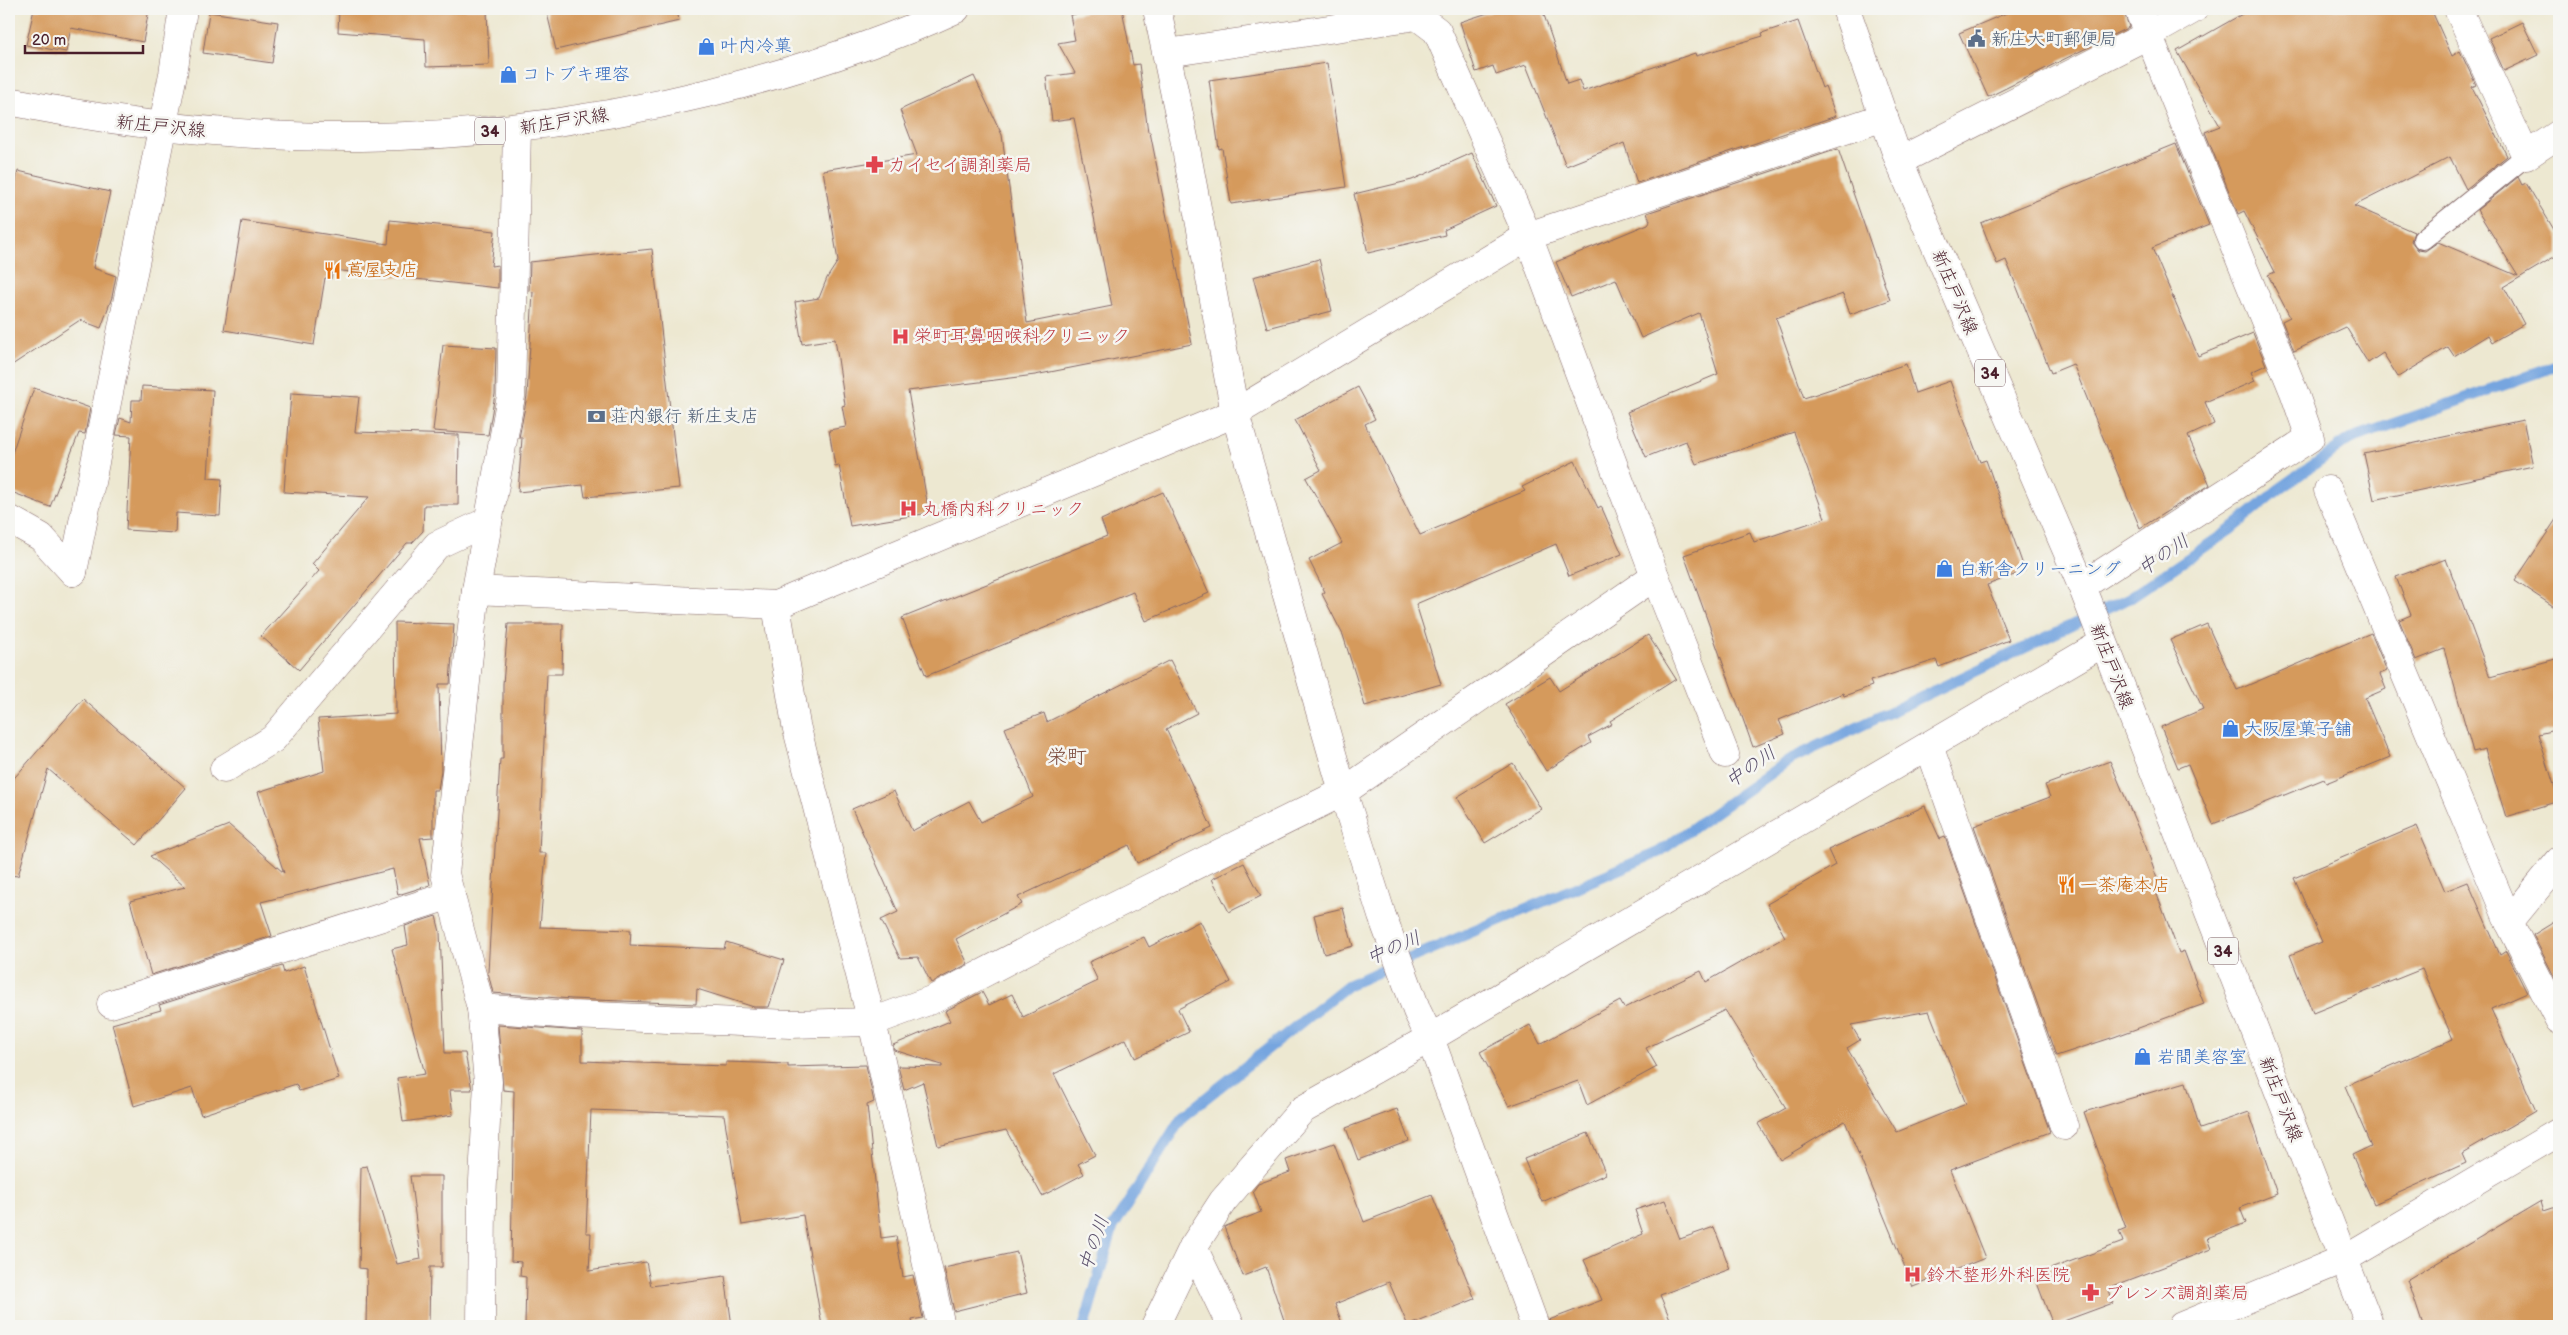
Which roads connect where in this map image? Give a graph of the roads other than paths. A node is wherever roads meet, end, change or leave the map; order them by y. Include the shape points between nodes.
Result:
1 (183, 9) edge
2 (956, 9) edge
3 (1157, 9) edge
4 (1846, 9) edge
5 (2138, 9) edge
6 (2194, 9) edge
7 (2458, 9) edge
8 (2148, 35) junction
9 (1167, 53) junction
10 (9, 101) edge
11 (1884, 117) junction
12 (162, 126) junction
13 (517, 128) junction
14 (2559, 134) edge
15 (2526, 156) junction
16 (1898, 161) junction
17 (1528, 236) junction
18 (2423, 239) dead end
19 (1235, 413) junction
20 (2328, 490) dead end
21 (9, 519) edge
22 (488, 520) junction
23 (1655, 576) junction
24 (2082, 586) junction
25 (476, 590) junction
26 (776, 605) junction
27 (2103, 643) junction
28 (1929, 746) junction
29 (1725, 754) dead end
30 (224, 769) dead end
31 (1343, 792) junction
32 (2559, 861) edge
33 (450, 896) junction
34 (2509, 922) junction
35 (111, 1004) dead end
36 (481, 1008) junction
37 (2559, 1020) edge
38 (872, 1022) junction
39 (1430, 1038) junction
40 (2064, 1126) dead end
41 (2559, 1132) edge
42 (1193, 1247) junction
43 (2344, 1260) junction
44 (481, 1326) edge
45 (940, 1326) edge
46 (1155, 1326) edge
47 (1231, 1326) edge
48 (1535, 1326) edge
49 (2182, 1326) edge
50 (2370, 1326) edge

1 - 12 street
2 - 13 street, 新庄戸沢線 / 34 via 838,56 760,80 598,117
3 - 9 street
4 - 11 street, 新庄戸沢線 / 34
5 - 8 street
6 - 8 street
7 - 15 street
8 - 16 street
8 - 24 street via 2310,438
9 - 17 street via 1417,16 1437,31
9 - 19 street
10 - 12 street, 新庄戸沢線 / 34 via 88,117
11 - 16 street, 新庄戸沢線 / 34
11 - 17 street
12 - 13 street, 新庄戸沢線 / 34 via 321,138 416,137
12 - 21 street via 72,572 41,537
13 - 22 street via 511,396
14 - 15 street
15 - 18 lane
16 - 24 street, 新庄戸沢線 / 34
17 - 19 street
17 - 23 street
19 - 26 street
19 - 31 street
20 - 34 street
22 - 25 street
22 - 30 street via 437,545 273,739
23 - 29 street
23 - 31 street
24 - 27 street, 新庄戸沢線 / 34
25 - 26 street
25 - 33 street via 445,874
26 - 38 street via 796,725
27 - 28 street
27 - 43 street, 新庄戸沢線 / 34
28 - 39 street
28 - 40 street
31 - 38 street via 934,999
31 - 39 street via 1382,916
32 - 34 street
33 - 35 street
33 - 36 street
34 - 37 street
36 - 38 street via 571,1016 790,1024
36 - 44 street via 488,1082 482,1201
38 - 45 street
39 - 42 street via 1302,1110 1223,1201
39 - 48 street
41 - 43 street
42 - 46 street
42 - 47 street
43 - 49 street
43 - 50 street, 新庄戸沢線 / 34

